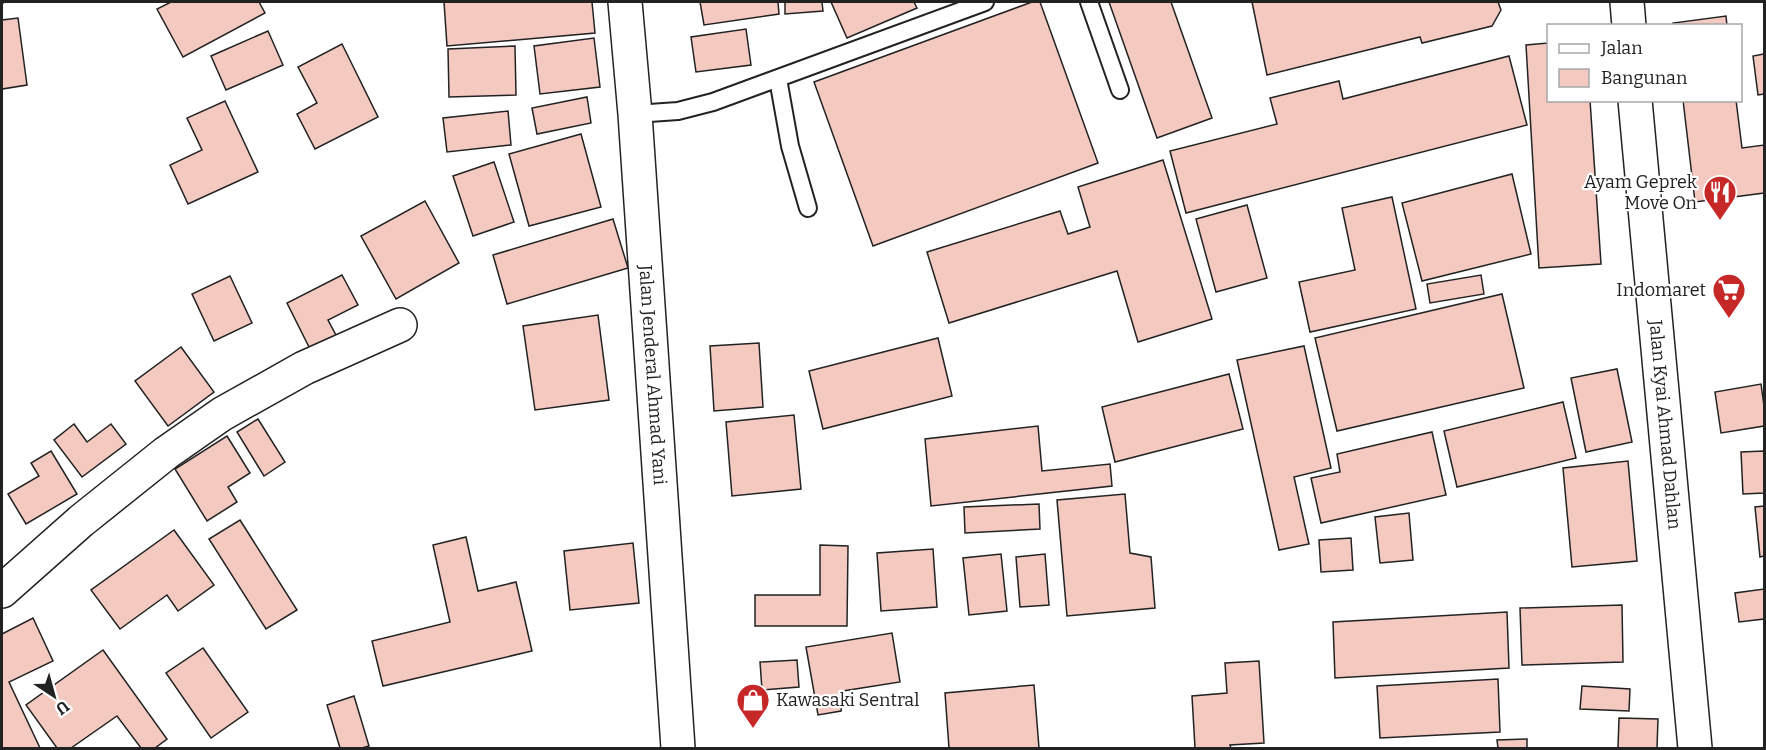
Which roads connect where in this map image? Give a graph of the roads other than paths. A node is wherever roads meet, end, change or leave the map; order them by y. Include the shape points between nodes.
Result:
1 (625, 2) edge
2 (986, 2) edge
3 (1089, 2) edge
4 (1627, 2) edge
5 (1629, 24) edge
6 (778, 79) junction
7 (1120, 90) dead end
8 (1635, 102) edge
9 (635, 114) junction
10 (808, 208) dead end
11 (400, 325) dead end
12 (2, 591) edge
13 (678, 748) edge
14 (1695, 748) edge

1 - 9 street, Jalan Jenderal Ahmad Yani
2 - 6 lane
3 - 7 lane
4 - 5 street
6 - 9 lane via 686,109
6 - 10 lane via 790,146
8 - 14 street, Jalan Kyai Ahmad Dahlan
9 - 13 street, Jalan Jenderal Ahmad Yani
11 - 12 street via 304,368 222,414 81,521

